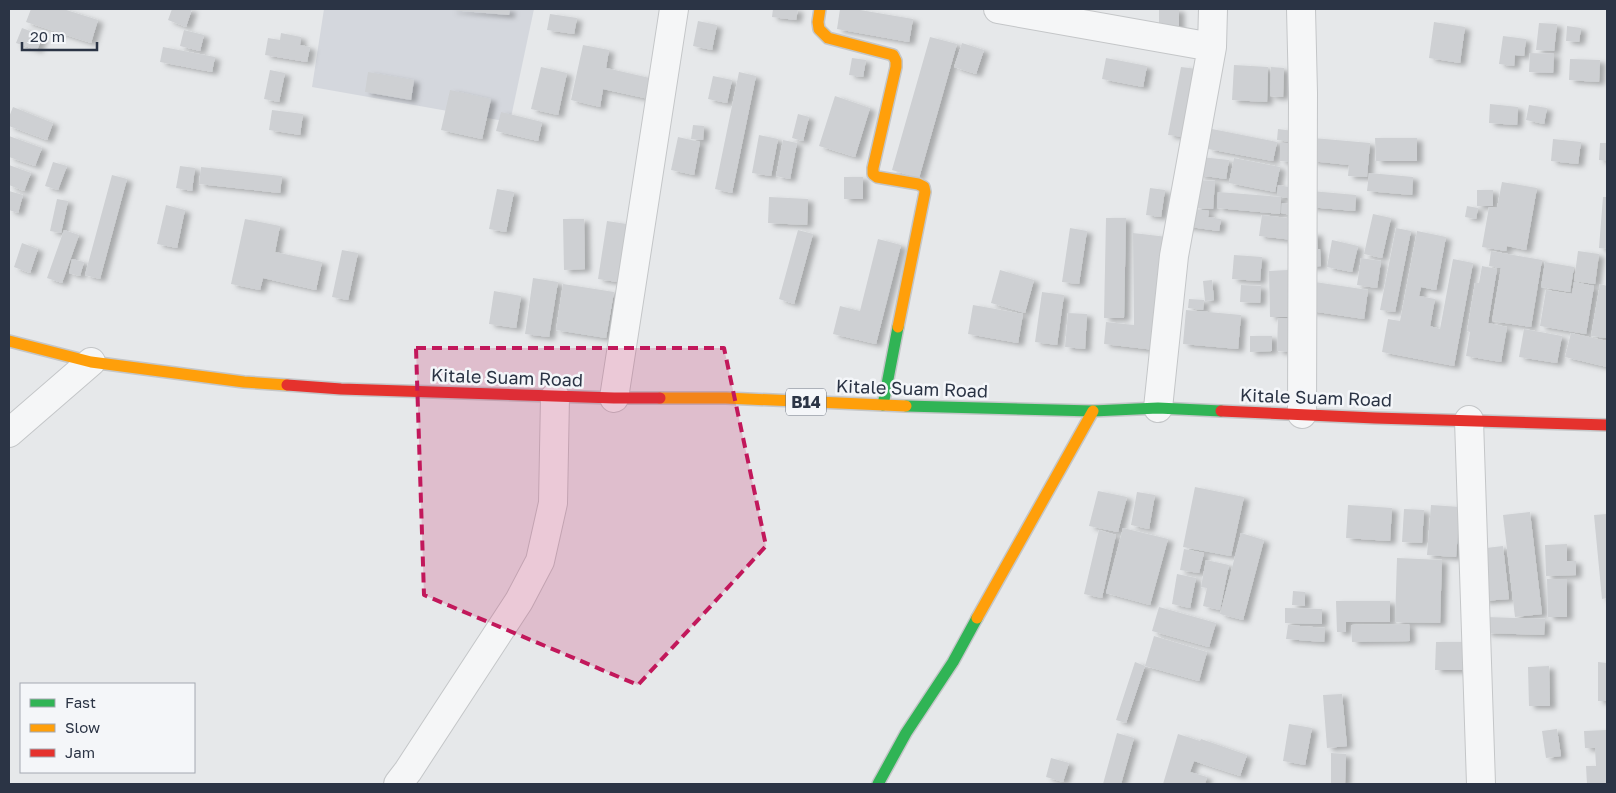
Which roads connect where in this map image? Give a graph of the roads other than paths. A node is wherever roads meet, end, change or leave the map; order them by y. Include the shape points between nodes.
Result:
1 (674, 9) edge
2 (820, 9) edge
3 (998, 9) edge
4 (1212, 9) edge
5 (1301, 9) edge
6 (1212, 48) junction
7 (9, 341) edge
8 (91, 362) junction
9 (555, 396) junction
10 (614, 398) junction
11 (883, 405) junction
12 (1158, 408) junction
13 (1093, 411) junction
14 (1302, 414) junction
15 (1469, 420) junction
16 (1607, 424) edge
17 (9, 433) edge
18 (398, 784) edge
19 (878, 784) edge
20 (1481, 784) edge

1 - 10 street
2 - 11 main road via 818,25 820,32 828,38 893,55 896,67 873,174 918,184 924,187 925,192
3 - 6 street
4 - 6 street
5 - 14 street
6 - 12 street via 1174,256
7 - 8 main road, Kitale Suam Road / B14
8 - 9 main road, Kitale Suam Road / B14 via 254,383
8 - 17 street
9 - 10 main road, Kitale Suam Road / B14
9 - 18 street via 553,503 540,560 519,602
10 - 11 main road, Kitale Suam Road / B14 via 726,398
11 - 13 main road, Kitale Suam Road / B14
12 - 13 main road, Kitale Suam Road / B14
12 - 14 main road, Kitale Suam Road / B14
13 - 19 main road via 953,662 906,733
14 - 15 main road, Kitale Suam Road / B14
15 - 16 main road, Kitale Suam Road / B14
15 - 20 street

